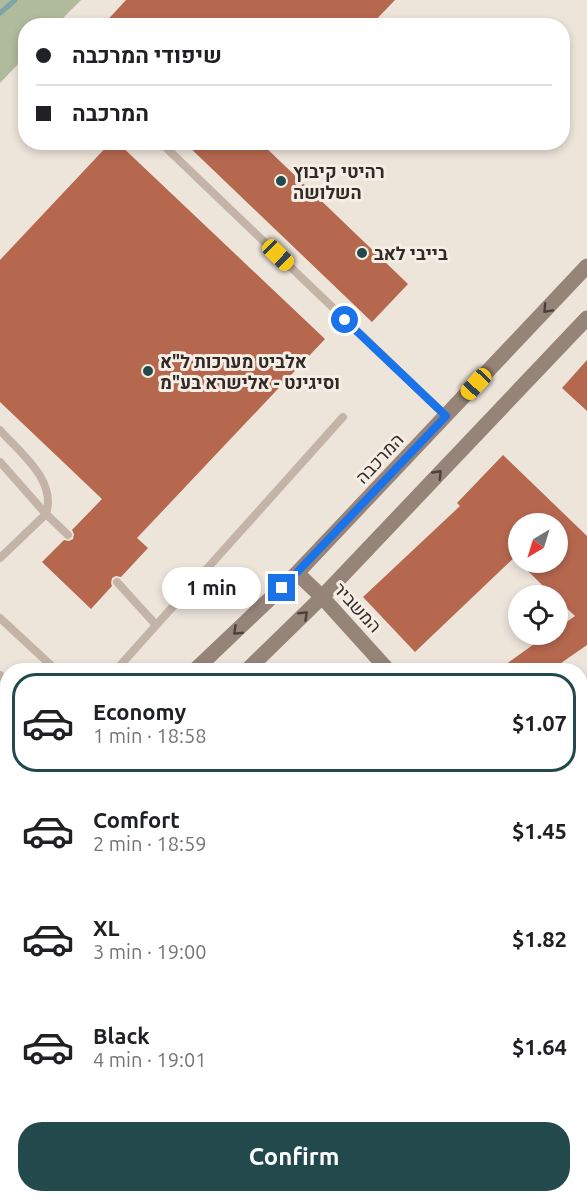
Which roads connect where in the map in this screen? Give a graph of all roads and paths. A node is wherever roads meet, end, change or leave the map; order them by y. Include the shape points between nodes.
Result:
1 (168, 150) edge
2 (585, 266) edge
3 (587, 318) edge
4 (446, 416) junction
5 (343, 417) dead end
6 (0, 430) edge
7 (0, 462) edge
8 (45, 514) junction
9 (68, 535) dead end
10 (0, 558) edge
11 (297, 573) junction
12 (117, 582) dead end
13 (322, 597) junction
14 (0, 618) edge
15 (156, 625) junction
16 (48, 663) edge
17 (122, 663) edge
18 (202, 663) edge
19 (254, 663) edge
20 (382, 663) edge

1 - 4 lane
2 -> 4 street, המרכבה
13 -> 3 street
4 - 11 street, המרכבה
5 - 15 lane
6 - 8 lane via 42,478 49,504
7 - 8 lane
8 - 9 lane
8 - 10 lane
11 - 13 street, המשביר
11 -> 18 street, המרכבה
12 - 15 lane
19 -> 13 street
13 - 20 street, המשביר
14 - 16 lane
15 - 17 lane

